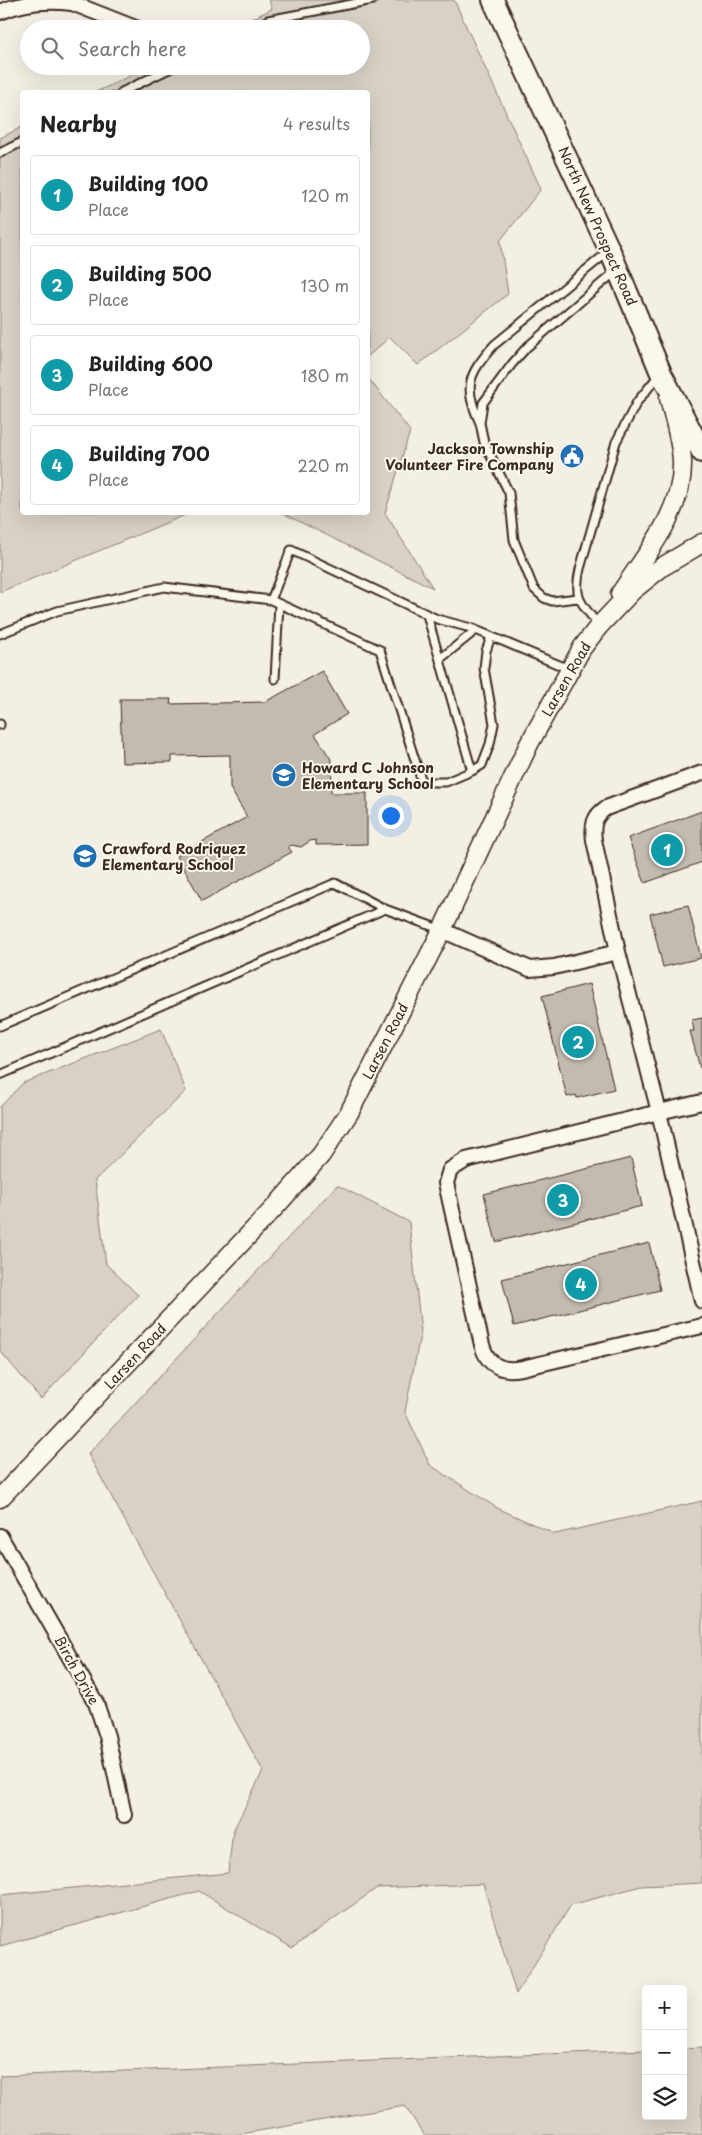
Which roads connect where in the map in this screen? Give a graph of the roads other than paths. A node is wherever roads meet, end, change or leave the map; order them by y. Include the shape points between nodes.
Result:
1 (61, 0) edge
2 (373, 0) edge
3 (493, 0) edge
4 (0, 12) edge
5 (116, 20) edge
6 (268, 20) edge
7 (157, 75) edge
8 (126, 90) edge
9 (20, 143) edge
10 (0, 153) edge
11 (614, 260) junction
12 (662, 375) junction
13 (480, 423) junction
14 (702, 428) edge
15 (702, 452) edge
16 (702, 543) edge
17 (578, 598) junction
18 (271, 600) junction
19 (279, 604) junction
20 (427, 614) junction
21 (599, 626) junction
22 (476, 630) junction
23 (0, 634) edge
24 (491, 637) junction
25 (440, 659) junction
26 (569, 670) junction
27 (276, 679) dead end
28 (472, 771) junction
29 (702, 773) edge
30 (385, 909) junction
31 (442, 930) junction
32 (618, 952) junction
33 (0, 1026) edge
34 (0, 1075) edge
35 (702, 1102) edge
36 (659, 1112) junction
37 (702, 1301) edge
38 (702, 1326) edge
39 (0, 1498) edge
40 (0, 1536) edge
41 (124, 1815) dead end

1 - 4 street via 26,3
1 - 5 street
2 - 6 lane
3 - 11 main road, North New Prospect Road
7 - 8 lane
9 - 10 lane
11 - 12 main road, North New Prospect Road
11 - 13 lane via 512,364 483,403
11 - 13 lane via 494,346 478,364 469,389 470,402
12 - 14 main road
12 - 15 main road, North New Prospect Road
12 - 17 lane via 637,402 616,442 580,569 576,586
12 - 21 street via 681,446 682,479 677,499 666,524
13 - 17 lane via 484,442 509,493 514,540 534,589 552,601
16 - 21 street, Larsen Road via 662,567 632,591
17 - 21 lane
18 - 19 lane
18 - 20 lane via 291,550
18 - 23 lane via 164,587 57,611
19 - 27 lane
19 - 28 lane via 380,650 422,782 446,782
20 - 22 lane
20 - 25 lane
21 - 26 street, Larsen Road
22 - 24 lane
22 - 25 lane
24 - 26 lane
24 - 28 lane via 484,668 494,724 482,765
25 - 28 lane
26 - 31 street, Larsen Road via 529,744
29 - 32 street via 606,808 596,816 594,840
30 - 31 lane
30 - 33 lane via 335,883
30 - 34 lane
31 - 32 street via 530,969 554,967
31 - 39 street, Larsen Road via 349,1113 321,1155
32 - 36 street
35 - 36 street
36 - 37 street
36 - 38 street via 466,1160 450,1170 446,1183 448,1197 482,1345 496,1367 522,1368
40 - 41 street, Birch Drive via 96,1703 108,1736

